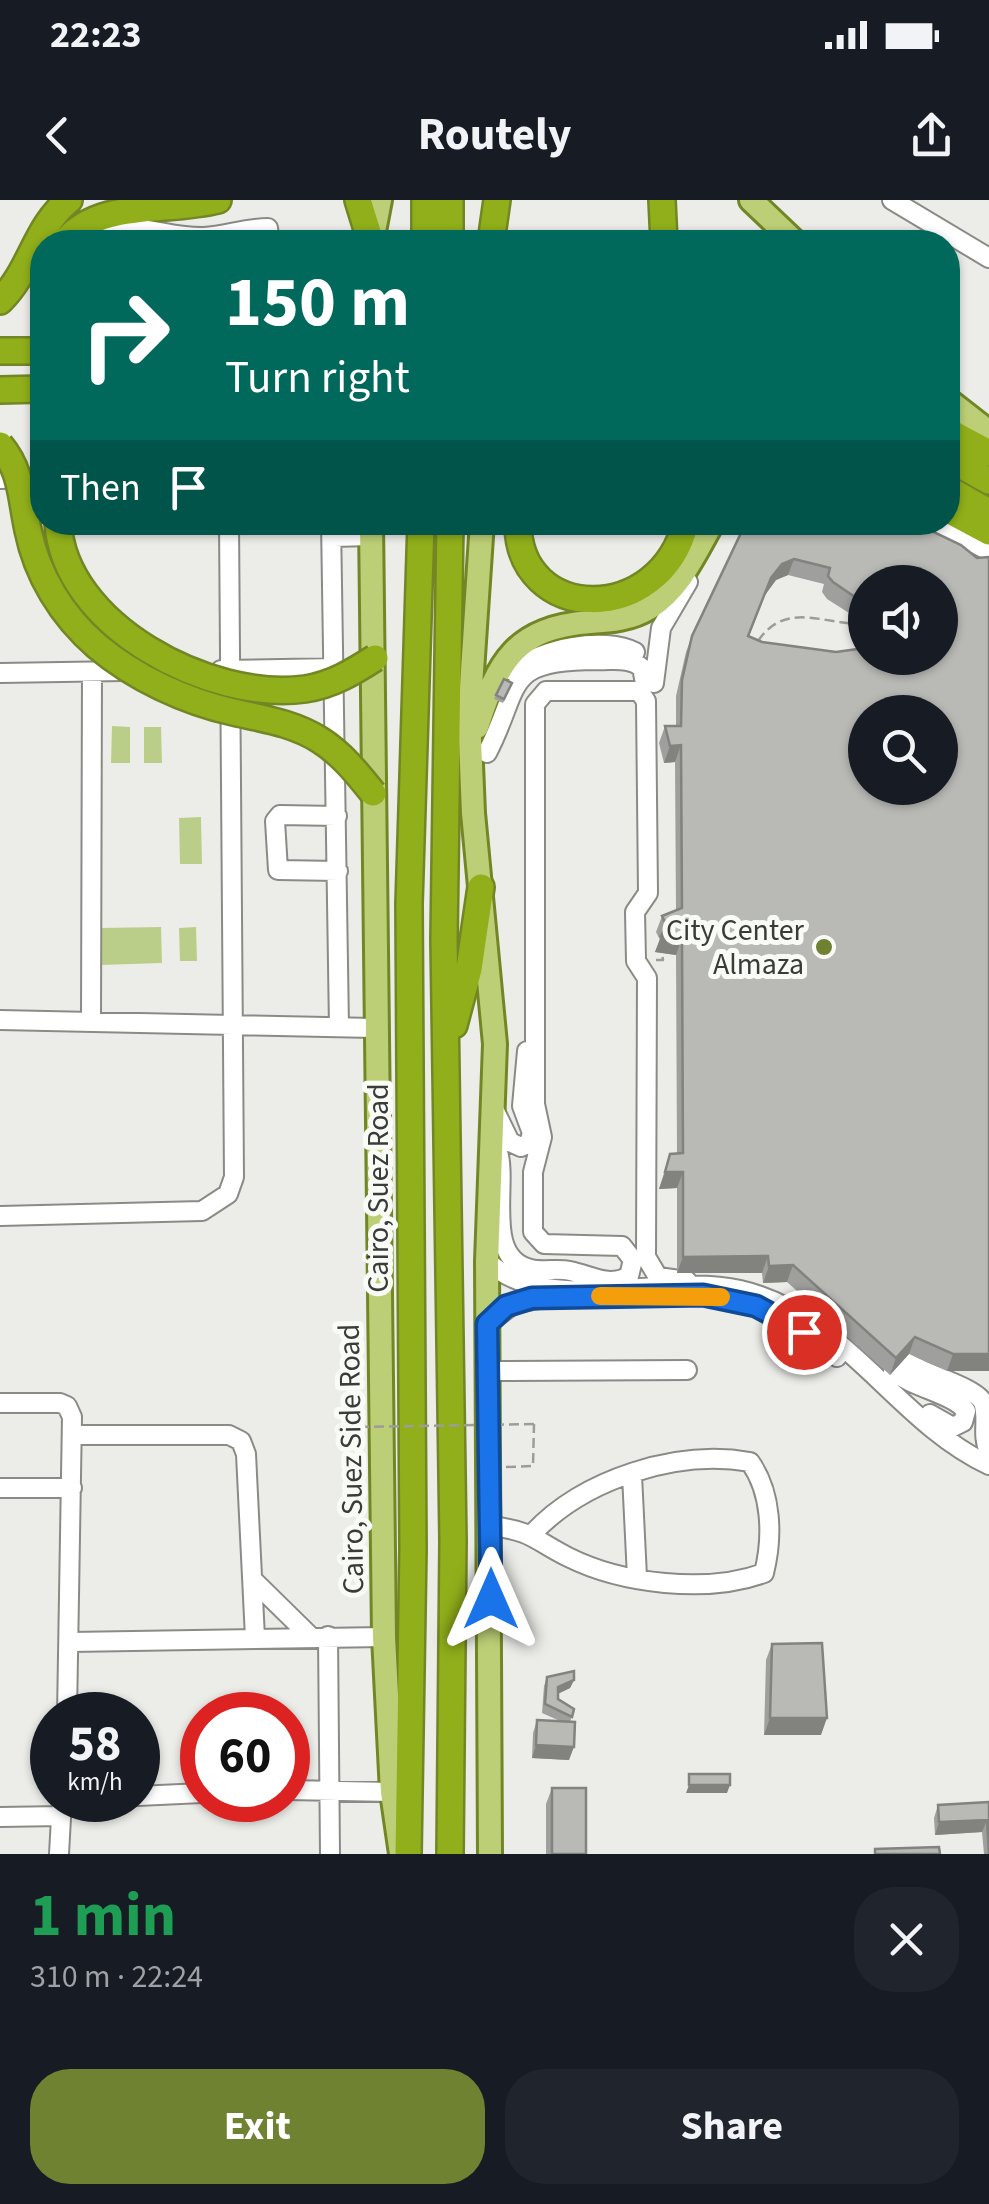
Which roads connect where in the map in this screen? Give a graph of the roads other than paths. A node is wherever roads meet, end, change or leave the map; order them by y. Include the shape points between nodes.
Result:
1 (68, 200) edge
2 (218, 200) edge
3 (358, 200) edge
4 (380, 200) edge
5 (483, 200) edge
6 (497, 200) edge
7 (662, 200) edge
8 (751, 200) edge
9 (892, 200) edge
10 (438, 201) edge
11 (42, 230) edge
12 (76, 230) edge
13 (114, 230) edge
14 (144, 230) edge
15 (367, 230) edge
16 (374, 230) edge
17 (429, 230) edge
18 (446, 230) edge
19 (488, 230) edge
20 (492, 230) edge
21 (663, 230) edge
22 (782, 230) edge
23 (942, 230) edge
24 (960, 241) edge
25 (989, 258) edge
26 (30, 259) edge
27 (0, 301) edge
28 (0, 351) edge
29 (30, 351) edge
30 (30, 389) edge
31 (0, 390) edge
32 (960, 409) edge
33 (989, 432) edge
34 (960, 438) edge
35 (0, 445) edge
36 (989, 454) edge
37 (960, 465) edge
38 (0, 478) edge
39 (30, 478) edge
40 (989, 482) edge
41 (960, 496) edge
42 (989, 512) edge
43 (960, 525) edge
44 (960, 532) edge
45 (989, 532) edge
46 (60, 535) edge
47 (228, 535) edge
48 (332, 535) edge
49 (371, 535) edge
50 (421, 535) edge
51 (450, 535) edge
52 (481, 535) edge
53 (514, 535) edge
54 (519, 535) edge
55 (693, 535) edge
56 (697, 535) edge
57 (699, 535) edge
58 (989, 551) edge
59 (520, 552) junction
60 (635, 652) dead end
61 (375, 658) junction
62 (336, 668) junction
63 (231, 670) junction
64 (92, 672) junction
65 (0, 674) edge
66 (478, 751) junction
67 (373, 794) junction
68 (337, 816) junction
69 (338, 872) junction
70 (481, 886) junction
71 (0, 1020) edge
72 (91, 1022) junction
73 (234, 1024) junction
74 (339, 1027) junction
75 (374, 1028) junction
76 (535, 1038) junction
77 (446, 1048) junction
78 (493, 1106) junction
79 (490, 1138) junction
80 (0, 1216) edge
81 (487, 1262) junction
82 (736, 1289) junction
83 (487, 1324) junction
84 (904, 1359) junction
85 (961, 1363) edge
86 (488, 1370) junction
87 (687, 1370) dead end
88 (892, 1393) junction
89 (989, 1394) edge
90 (0, 1402) edge
91 (73, 1434) junction
92 (940, 1435) junction
93 (989, 1451) edge
94 (989, 1465) edge
95 (989, 1474) edge
96 (632, 1475) junction
97 (0, 1488) edge
98 (72, 1488) junction
99 (492, 1526) junction
100 (533, 1533) junction
101 (637, 1577) junction
102 (255, 1582) junction
103 (320, 1637) junction
104 (384, 1637) junction
105 (255, 1638) junction
106 (72, 1642) junction
107 (69, 1692) edge
108 (328, 1788) junction
109 (310, 1789) edge
110 (392, 1792) junction
111 (30, 1813) edge
112 (0, 1817) edge
113 (60, 1822) edge
114 (59, 1854) edge
115 (330, 1854) edge
116 (404, 1854) edge
117 (450, 1854) edge
118 (490, 1854) edge

1 - 11 highway
2 - 12 highway via 106,208
3 - 15 highway
4 - 16 main road
5 - 19 main road
6 - 20 highway
7 - 21 highway
8 - 22 main road
9 - 23 street
10 - 17 highway
10 - 18 highway
13 - 14 street
24 - 25 street
26 - 27 highway
28 - 29 highway
30 - 31 highway
32 - 33 main road
34 - 36 highway
35 - 67 highway, bridge via 18,473 42,572 87,637 174,692 304,731 343,758
37 - 40 highway
38 - 39 street
41 - 42 highway
43 - 45 highway
44 - 58 street
46 - 61 highway, bridge via 84,596 136,640 194,672 292,690 336,681
47 - 63 street
48 - 62 street
49 - 61 main road, Cairo, Suez Side Road
50 - 116 highway, Cairo, Suez Road via 409,904 413,1549
51 - 77 highway
52 - 66 main road via 472,650
53 - 59 main road
54 - 59 highway
55 - 59 highway via 653,581 620,598 582,599 548,583
56 - 66 main road via 674,586 645,611 558,626 516,648 490,686
57 - 66 street via 691,577 662,628 649,683 630,661 566,661 531,671 508,695
60 - 66 street via 545,652 518,668
61 - 67 main road, Cairo, Suez Side Road
62 - 63 street
62 - 68 street
63 - 64 street
63 - 73 street
64 - 65 street
64 - 72 street
66 - 70 main road via 473,812
67 - 75 main road, Cairo, Suez Side Road
68 - 69 street
68 - 69 street via 280,815 275,821 278,870
69 - 74 street
70 - 77 highway via 469,969
70 - 78 main road via 494,1013
71 - 72 street
72 - 73 street
73 - 74 street
73 - 80 street via 234,1177 216,1206 177,1214
74 - 75 street
75 - 104 main road, Cairo, Suez Side Road
76 - 78 street via 523,1062 529,1144 510,1142
76 - 79 street via 535,1112 542,1138 533,1172 534,1236 544,1244 622,1246 633,1260 629,1276 602,1281 568,1270 534,1270 512,1258 502,1235 501,1163
76 - 82 street via 536,699 546,690 639,691 646,698 648,893 635,912 636,961 647,978 646,1257 658,1277
77 - 117 highway
78 - 79 main road
79 - 81 main road
81 - 82 street via 531,1286
81 - 83 main road
82 - 88 street via 812,1321
83 - 86 main road
83 - 95 street via 506,1306 532,1298 684,1295 738,1301 813,1338 924,1434
84 - 85 street
84 - 88 street via 920,1389 958,1402 966,1416 959,1426 947,1425
84 - 89 street
84 - 92 street via 919,1380 971,1402 973,1427 963,1435
84 - 93 street via 979,1397
86 - 87 street
86 - 99 main road
88 - 92 street
90 - 91 street via 64,1404
91 - 98 street
91 - 102 street via 236,1437 246,1454
92 - 94 street
96 - 100 street via 566,1503
96 - 101 street
96 - 101 street via 720,1456 750,1462 767,1506 770,1548 764,1572 746,1580 702,1584
97 - 98 street
98 - 106 street
99 - 100 street
99 - 118 main road
100 - 101 street via 566,1556
102 - 103 street
102 - 105 street
103 - 104 street
103 - 105 street
103 - 108 street
104 - 110 main road, Cairo, Suez Side Road
105 - 106 street
106 - 107 street
108 - 109 street
108 - 110 street
108 - 115 street
110 - 116 main road, Cairo, Suez Side Road
111 - 112 street
113 - 114 street

